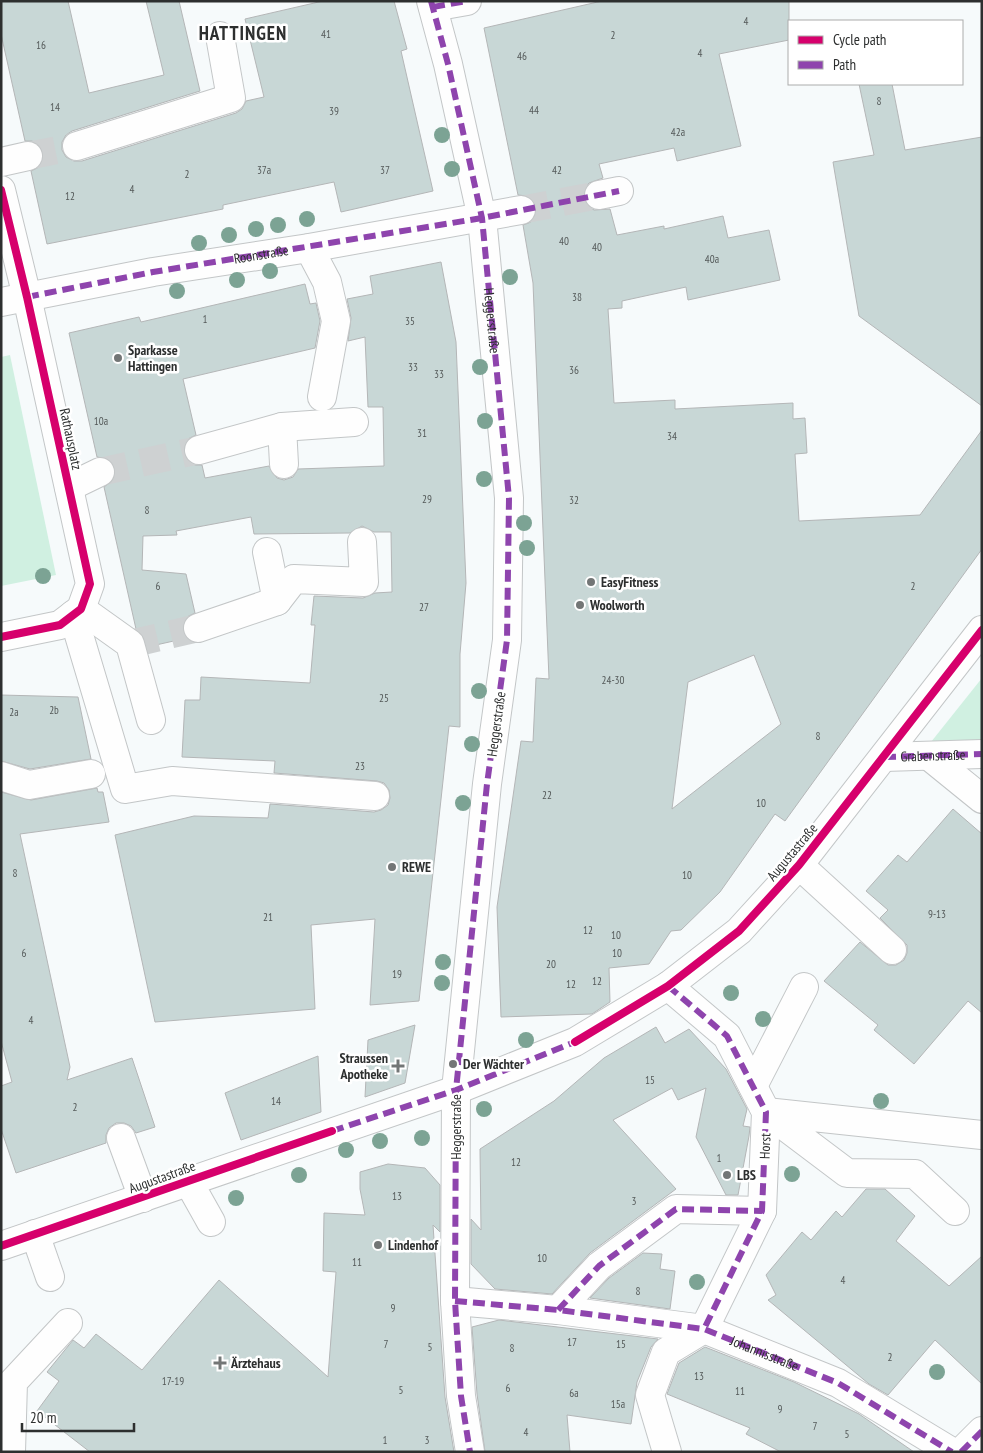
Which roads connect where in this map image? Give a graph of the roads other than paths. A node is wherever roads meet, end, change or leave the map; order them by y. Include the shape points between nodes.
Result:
1 (467, 1) edge
2 (432, 4) edge
3 (220, 36) dead end
4 (77, 146) tunnel mouth
5 (28, 156) tunnel mouth
6 (1, 162) edge
7 (1, 190) edge
8 (520, 210) tunnel mouth
9 (482, 218) junction
10 (309, 248) junction
11 (14, 299) edge
12 (322, 397) dead end
13 (354, 422) dead end
14 (282, 427) junction
15 (199, 450) tunnel mouth
16 (284, 464) dead end
17 (100, 472) tunnel mouth
18 (69, 487) junction
19 (362, 542) dead end
20 (267, 552) dead end
21 (277, 602) junction
22 (77, 612) junction
23 (198, 628) tunnel mouth
24 (982, 630) edge
25 (1, 637) edge
26 (151, 720) dead end
27 (982, 754) edge
28 (929, 756) junction
29 (884, 757) junction
30 (91, 774) dead end
31 (1, 776) edge
32 (375, 796) dead end
33 (982, 799) edge
34 (798, 865) junction
35 (892, 950) dead end
36 (668, 986) junction
37 (804, 987) dead end
38 (753, 1086) junction
39 (456, 1090) junction
40 (766, 1112) junction
41 (981, 1134) edge
42 (115, 1140) dead end
43 (188, 1181) junction
44 (137, 1200) junction
45 (762, 1211) junction
46 (955, 1211) dead end
47 (211, 1222) dead end
48 (35, 1234) junction
49 (1, 1246) edge
50 (50, 1276) dead end
51 (455, 1301) junction
52 (558, 1310) junction
53 (68, 1323) dead end
54 (704, 1329) junction
55 (982, 1431) edge
56 (11, 1452) edge
57 (470, 1452) edge
58 (667, 1452) edge
59 (952, 1452) edge
60 (961, 1452) edge

1 - 2 street
2 - 9 street, Heggerstraße
3 - 4 street via 231,98
5 - 6 street
7 - 11 street, Rathausplatz
8 - 9 street, Roonstraße
9 - 10 street, Roonstraße
9 - 39 street, Heggerstraße via 509,498 507,640 487,784
10 - 11 street, Roonstraße via 153,272
10 - 12 street via 327,282 336,322
11 - 18 street, Rathausplatz
13 - 14 street
14 - 15 street
14 - 16 street
17 - 18 street
18 - 22 street, Rathausplatz via 90,584
19 - 21 street via 364,582 294,578
20 - 21 street
21 - 23 street
22 - 25 street via 60,625
22 - 26 street via 130,644
22 - 32 street via 125,789 172,781
24 - 29 street, Augustastraße
27 - 28 street, Grabenstraße
28 - 29 street, Grabenstraße
28 - 33 street
29 - 34 street, Augustastraße
30 - 31 street via 29,785
34 - 35 street
34 - 36 street, Augustastraße via 739,931
36 - 38 street, Horst via 726,1036
36 - 39 street, Augustastraße via 575,1042
37 - 38 street
38 - 40 street, Horst
39 - 43 street, Augustastraße
39 - 51 street, Heggerstraße
40 - 41 street
40 - 45 street, Horst
40 - 46 street via 848,1173 915,1174
42 - 44 street
43 - 44 street, Augustastraße
43 - 47 street
44 - 48 street, Augustastraße
45 - 52 street via 676,1209 599,1266
45 - 54 street, Horst
48 - 49 street, Augustastraße
48 - 50 street
51 - 52 street, Johannisstraße
51 - 57 street, Heggerstraße via 461,1396
52 - 54 street, Johannisstraße
53 - 56 street via 13,1382
54 - 58 street via 666,1352 650,1395
54 - 59 street, Johannisstraße via 838,1383
55 - 60 street

